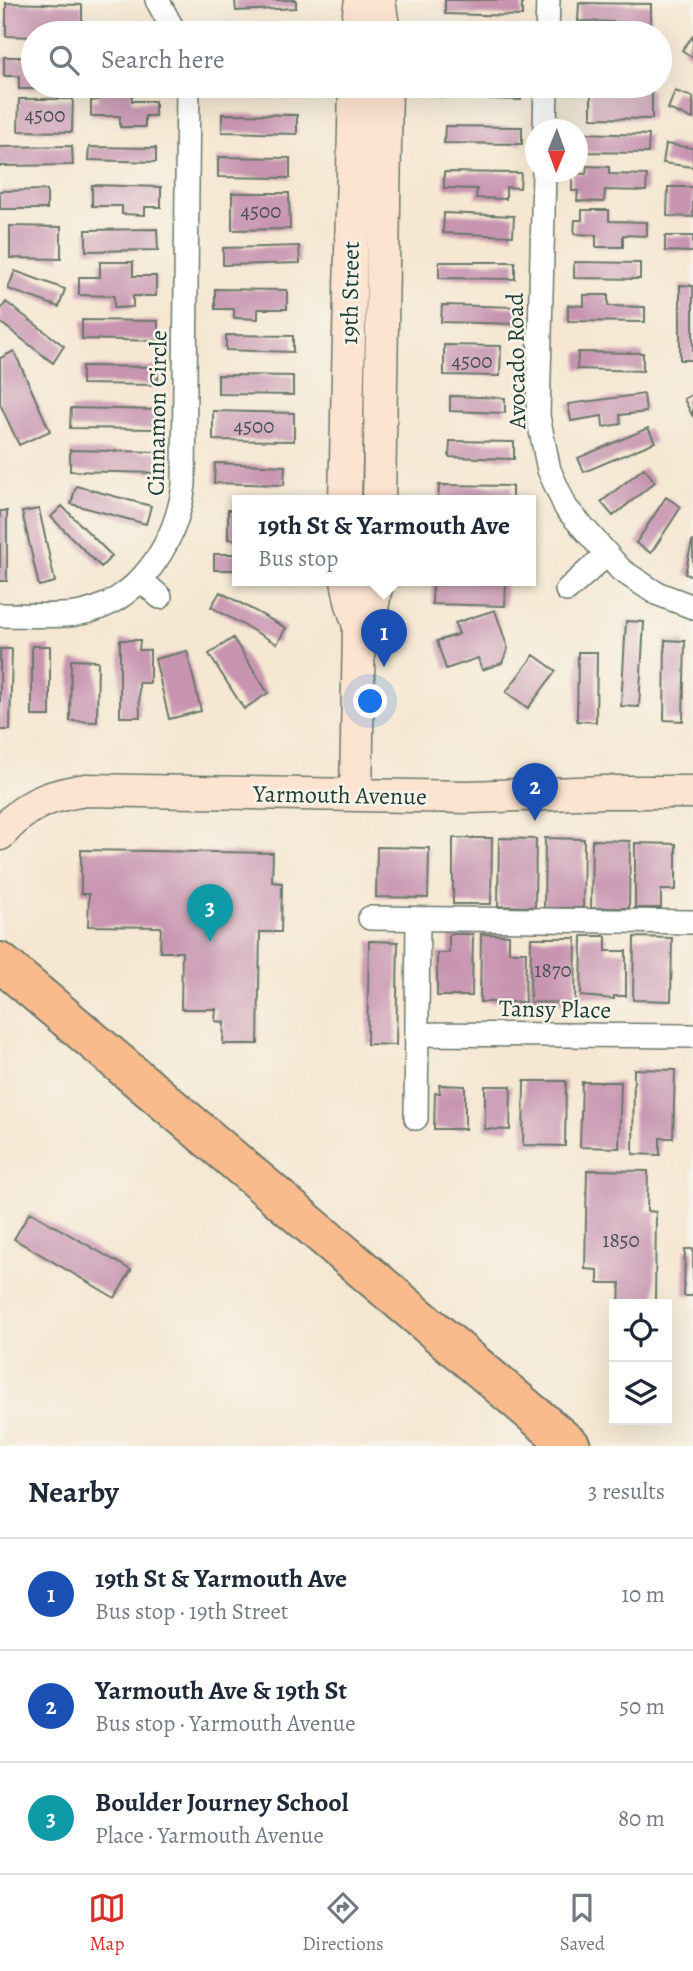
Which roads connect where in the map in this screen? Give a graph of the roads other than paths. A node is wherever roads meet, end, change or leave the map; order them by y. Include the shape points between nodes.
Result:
1 (158, 0) edge
2 (361, 0) edge
3 (379, 0) edge
4 (548, 0) edge
5 (169, 21) edge
6 (358, 21) edge
7 (382, 21) edge
8 (547, 21) edge
9 (188, 98) edge
10 (355, 98) edge
11 (386, 98) edge
12 (546, 98) edge
13 (545, 119) edge
14 (544, 182) edge
15 (345, 495) edge
16 (379, 495) edge
17 (606, 555) junction
18 (141, 580) junction
19 (348, 586) edge
20 (376, 586) edge
21 (568, 590) dead end
22 (160, 597) dead end
23 (693, 607) edge
24 (0, 615) edge
25 (359, 626) junction
26 (693, 792) edge
27 (356, 795) junction
28 (0, 834) edge
29 (370, 918) dead end
30 (418, 920) junction
31 (693, 922) edge
32 (0, 962) edge
33 (417, 1034) junction
34 (693, 1036) edge
35 (416, 1118) dead end
36 (572, 1446) edge

1 - 5 street
2 - 6 street
3 - 7 street
4 - 8 street
9 - 18 street, Cinnamon Circle via 184,485 174,530
10 - 15 street, 19th Street
11 - 16 street, 19th Street
12 - 13 street
14 - 17 street, Avocado Road via 538,416 549,470 566,508
17 - 21 street
17 - 23 street, Avocado Road via 656,593
18 - 22 street
18 - 24 street, Cinnamon Circle via 103,606 79,613
19 - 25 street
20 - 25 street via 372,609
25 - 27 street
26 - 27 street, Yarmouth Avenue
27 - 28 street, Yarmouth Avenue via 86,790 33,804
29 - 30 street
30 - 31 street
30 - 33 street
32 - 36 highway
33 - 34 street, Tansy Place
33 - 35 street

